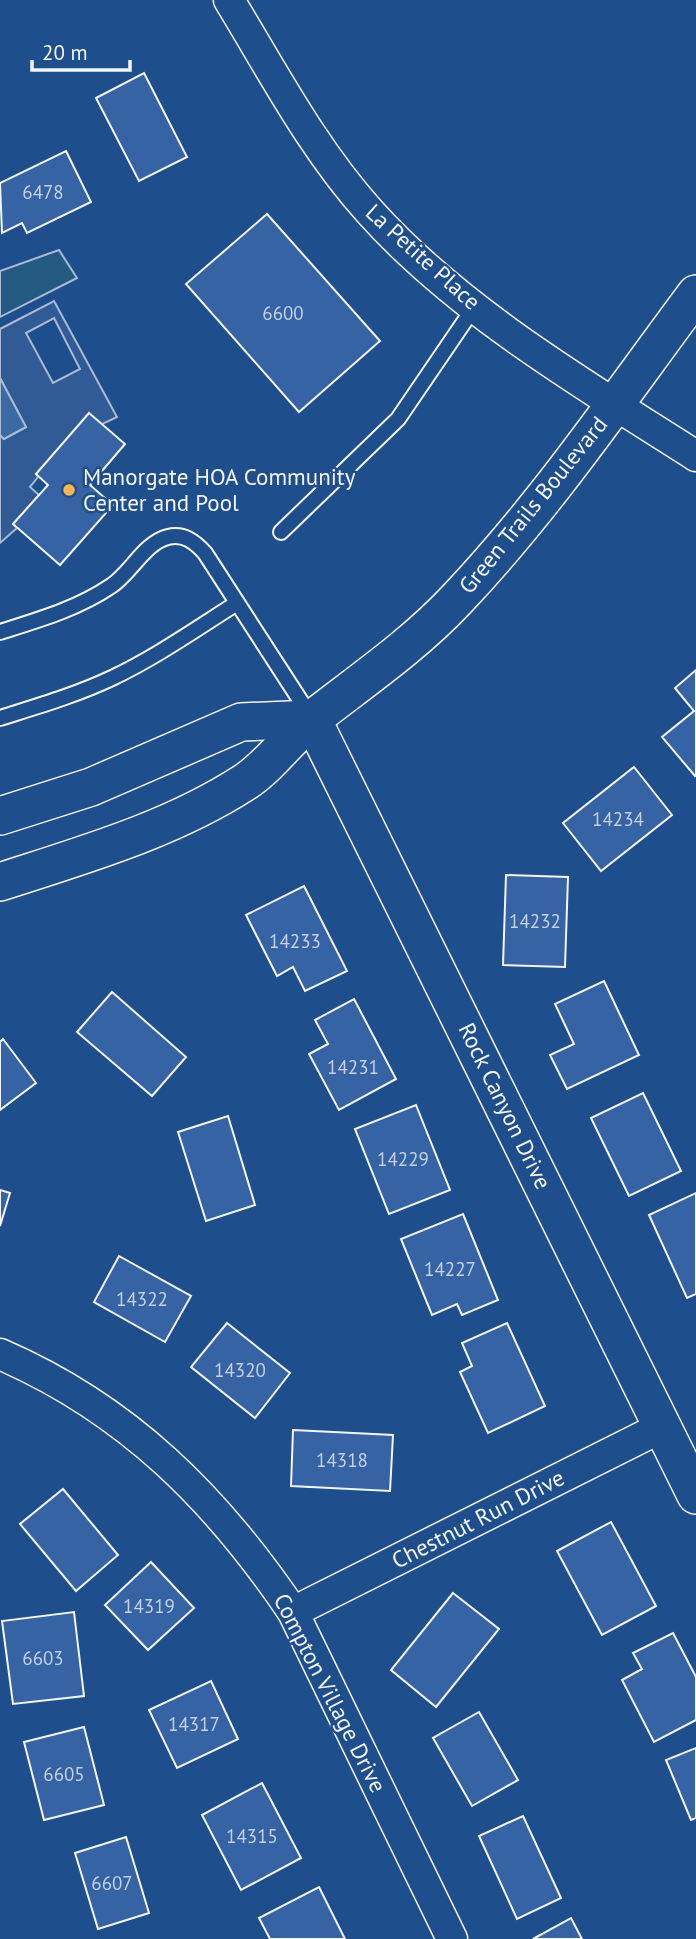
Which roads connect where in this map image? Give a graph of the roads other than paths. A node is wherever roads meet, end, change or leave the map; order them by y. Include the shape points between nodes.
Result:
1 (229, 0) edge
2 (696, 294) edge
3 (475, 306) junction
4 (614, 403) junction
5 (696, 456) edge
6 (281, 532) dead end
7 (237, 603) junction
8 (0, 632) edge
9 (0, 718) edge
10 (312, 719) junction
11 (0, 816) edge
12 (0, 882) edge
13 (0, 1354) edge
14 (662, 1427) junction
15 (696, 1495) edge
16 (293, 1612) junction
17 (452, 1939) edge

1 - 3 street, La Petite Place via 319,147 369,211
2 - 4 street, Green Trails Boulevard
3 - 4 street, La Petite Place
3 - 6 lane via 398,419
4 - 5 street, La Petite Place
4 - 10 street, Green Trails Boulevard via 515,533 457,599 373,675
7 - 8 lane via 205,553 179,535 149,548 112,586 91,598
7 - 9 lane via 112,678
7 - 10 lane
10 - 11 street via 241,722 91,787
10 - 12 street, Green Trails Boulevard via 247,781 176,820
10 - 14 street, Rock Canyon Drive
13 - 16 street, Compton Village Drive via 86,1399 154,1448 204,1496
14 - 15 street, Rock Canyon Drive
14 - 16 street, Chestnut Run Drive
16 - 17 street, Compton Village Drive

